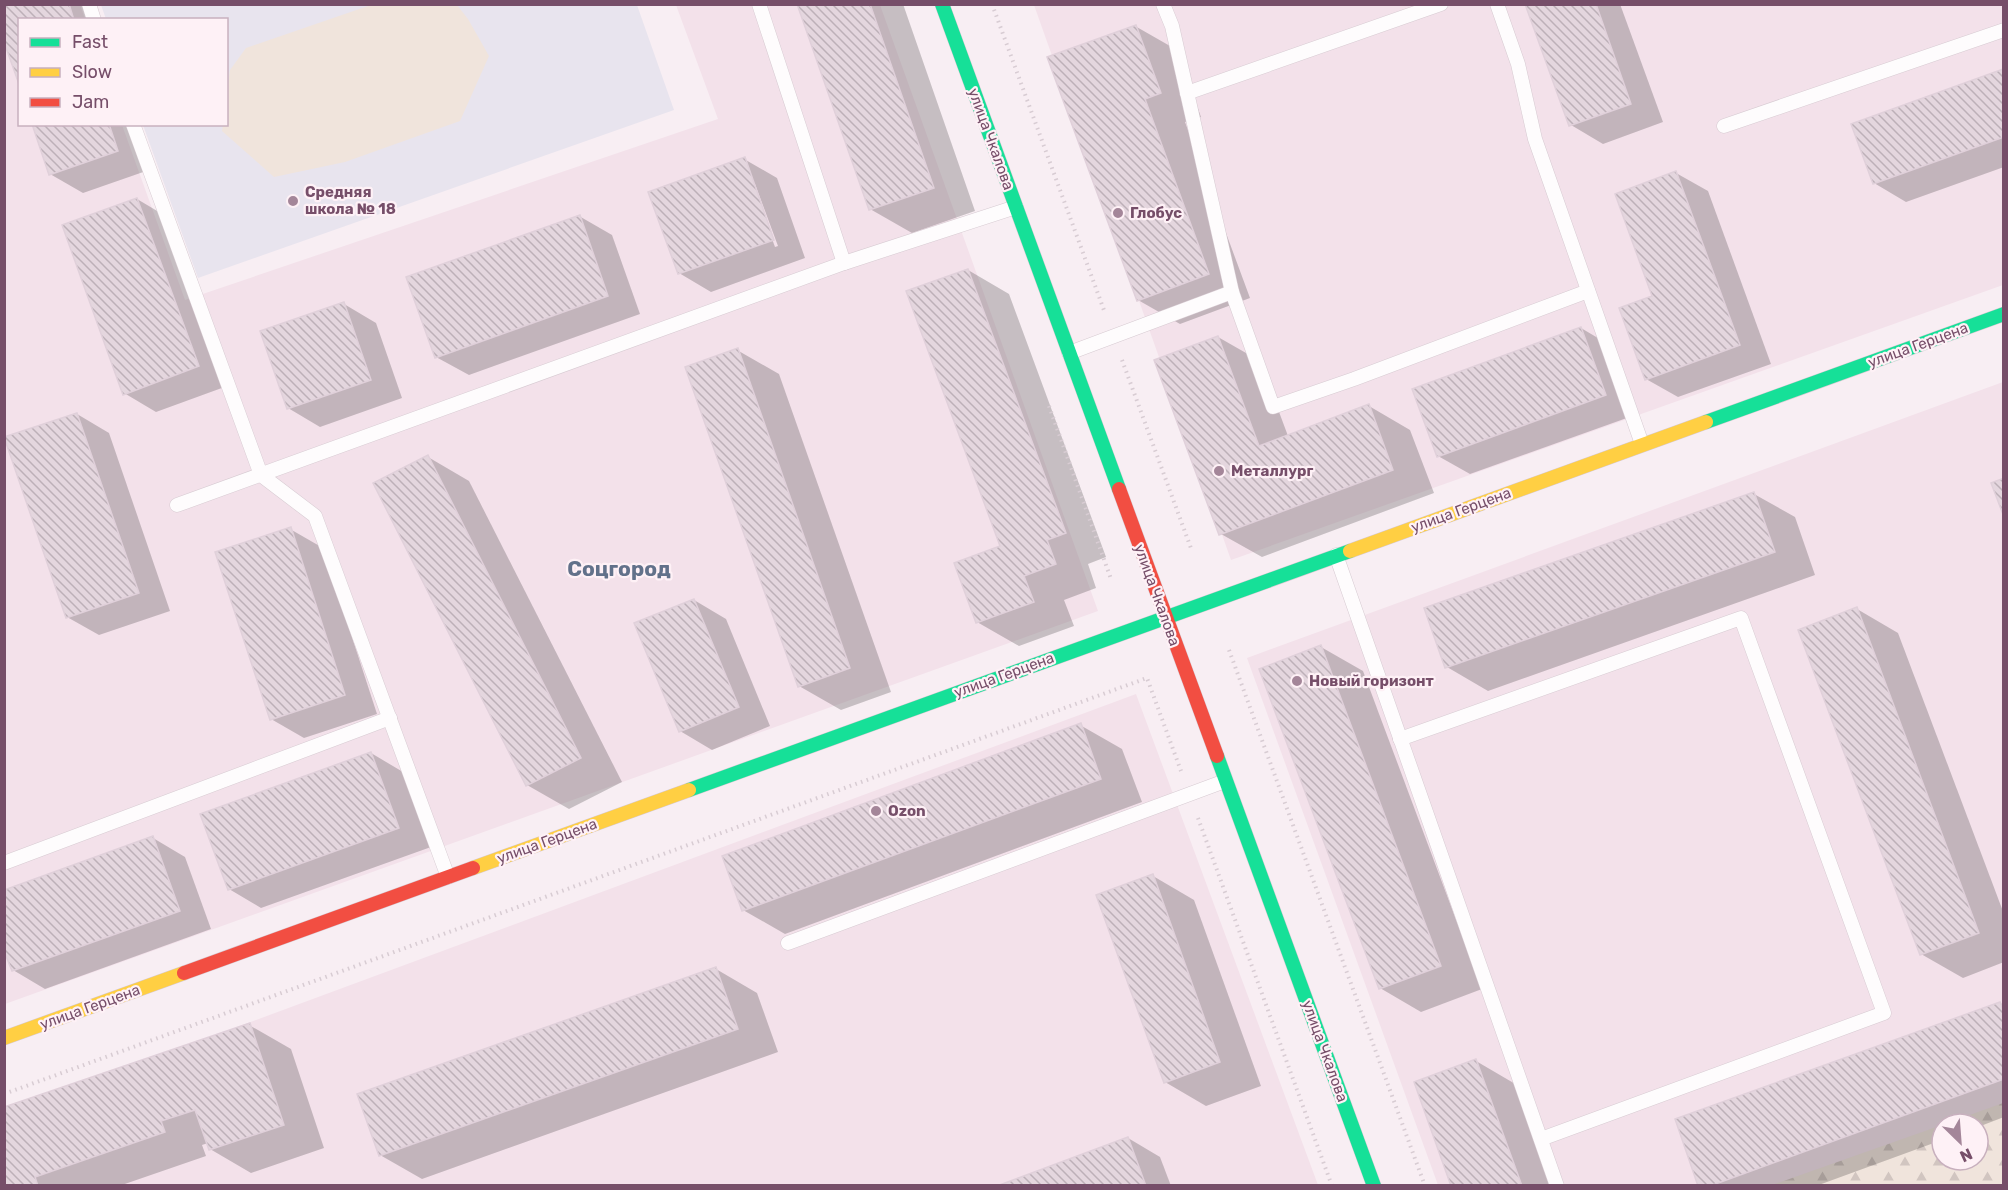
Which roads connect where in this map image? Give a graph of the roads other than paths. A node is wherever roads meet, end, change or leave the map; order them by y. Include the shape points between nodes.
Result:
1 (759, 4) edge
2 (942, 4) edge
3 (1163, 4) edge
4 (1442, 4) edge
5 (1497, 4) edge
6 (2004, 30) edge
7 (1187, 93) junction
8 (134, 126) edge
9 (1724, 126) dead end
10 (1016, 207) junction
11 (844, 263) junction
12 (1588, 291) junction
13 (1232, 292) junction
14 (2004, 314) edge
15 (1069, 353) junction
16 (1642, 444) junction
17 (261, 475) junction
18 (177, 506) dead end
19 (1336, 555) junction
20 (1165, 616) junction
21 (390, 718) junction
22 (1400, 739) junction
23 (1225, 781) junction
24 (4, 862) edge
25 (448, 877) junction
26 (788, 944) dead end
27 (4, 1038) edge
28 (1541, 1139) junction
29 (1374, 1185) edge
30 (1557, 1185) edge

1 - 11 lane
2 - 10 street, улица Чкалова
3 - 7 lane
4 - 7 lane
5 - 12 lane via 1518,64 1535,139
6 - 9 lane
7 - 13 lane
8 - 17 lane
10 - 11 lane
10 - 15 street, улица Чкалова
11 - 17 lane
12 - 13 lane via 1273,407
12 - 16 lane
13 - 15 lane
14 - 16 street, улица Герцена
15 - 20 street, улица Чкалова
16 - 19 street, улица Герцена
17 - 18 lane
17 - 21 lane via 315,516
19 - 20 street, улица Герцена
19 - 22 lane
20 - 23 street, улица Чкалова
20 - 25 street, улица Герцена
21 - 24 lane
21 - 25 lane
22 - 28 lane
22 - 28 lane via 1741,618 1884,1013
23 - 26 lane
23 - 29 street, улица Чкалова
25 - 27 street, улица Герцена
28 - 30 lane

